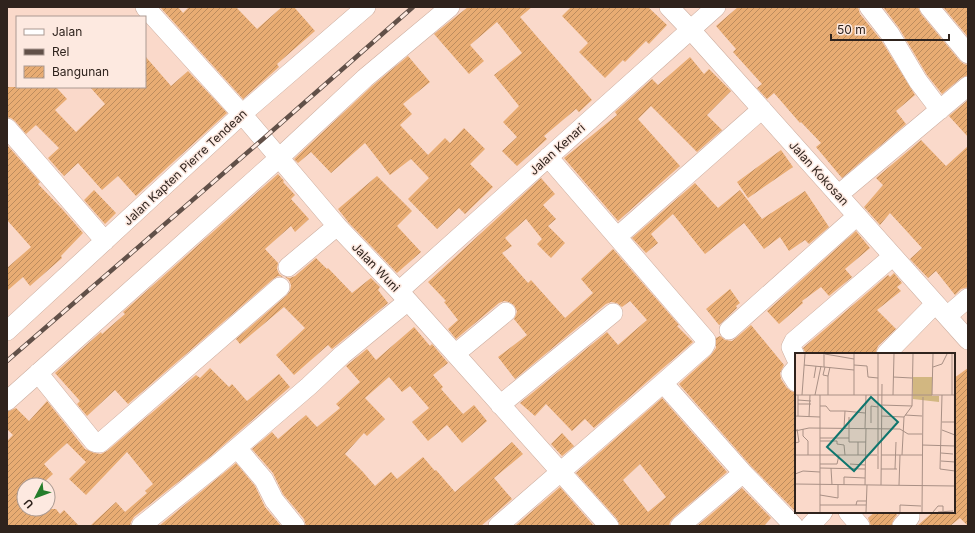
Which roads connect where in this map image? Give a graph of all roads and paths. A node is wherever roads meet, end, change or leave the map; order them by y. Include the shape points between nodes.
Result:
1 (145, 7) edge
2 (366, 7) edge
3 (450, 7) edge
4 (669, 7) edge
5 (716, 7) edge
6 (869, 7) edge
7 (929, 7) edge
8 (690, 29) junction
9 (968, 54) edge
10 (968, 86) edge
11 (762, 109) junction
12 (940, 110) junction
13 (242, 114) junction
14 (7, 128) edge
15 (548, 157) junction
16 (279, 158) junction
17 (838, 195) junction
18 (857, 216) junction
19 (337, 226) junction
20 (617, 237) junction
21 (105, 241) junction
22 (892, 257) junction
23 (288, 267) dead end
24 (280, 287) dead end
25 (403, 296) junction
26 (968, 298) edge
27 (941, 310) junction
28 (506, 312) dead end
29 (614, 313) dead end
30 (729, 330) dead end
31 (7, 331) edge
32 (968, 340) edge
33 (887, 353) edge
34 (455, 354) junction
35 (795, 356) edge
36 (795, 369) edge
37 (38, 373) junction
38 (795, 380) edge
39 (663, 382) junction
40 (7, 401) edge
41 (500, 406) junction
42 (237, 448) junction
43 (561, 473) junction
44 (743, 473) junction
45 (822, 513) edge
46 (849, 513) edge
47 (910, 513) edge
48 (141, 526) edge
49 (295, 526) edge
50 (498, 526) edge
51 (608, 526) edge
52 (680, 526) edge
53 (794, 526) edge
54 (810, 526) edge
55 (860, 526) edge
56 (902, 526) edge

1 - 13 street, Jalan Wuni
2 - 13 street, Jalan Kapten Pierre Tendean
3 - 16 street via 365,78
4 - 8 street, Jalan Kokosan
5 - 8 street, Jalan Kenari
6 - 12 street
7 - 9 street
8 - 11 street, Jalan Kokosan
8 - 15 street, Jalan Kenari
10 - 12 street
11 - 17 street, Jalan Kokosan
11 - 20 street
12 - 17 street
13 - 16 street, Jalan Wuni
13 - 21 street, Jalan Kapten Pierre Tendean
14 - 21 street
15 - 20 street
15 - 25 street, Jalan Kenari
16 - 19 street, Jalan Wuni
16 - 37 street
17 - 18 street, Jalan Kokosan
18 - 22 street, Jalan Kokosan
18 - 30 street
19 - 23 street
19 - 25 street, Jalan Wuni
20 - 39 street via 706,340 704,347
21 - 31 street, Jalan Kapten Pierre Tendean
22 - 27 street, Jalan Kokosan
22 - 35 street via 794,342 791,347
24 - 37 street via 100,443 94,442
25 - 34 street, Jalan Wuni
25 - 42 street, Jalan Kenari via 309,386
26 - 27 street
27 - 32 street, Jalan Kokosan
27 - 33 street
28 - 34 street
29 - 41 street
34 - 41 street, Jalan Wuni
36 - 38 street via 791,374
37 - 40 street
39 - 43 street
39 - 44 street
41 - 43 street, Jalan Wuni
42 - 48 street, Jalan Kenari
42 - 49 street via 264,480 274,500
43 - 50 street
43 - 51 street, Jalan Wuni
44 - 52 street
44 - 53 street
45 - 54 street
46 - 55 street
47 - 56 street via 910,517

